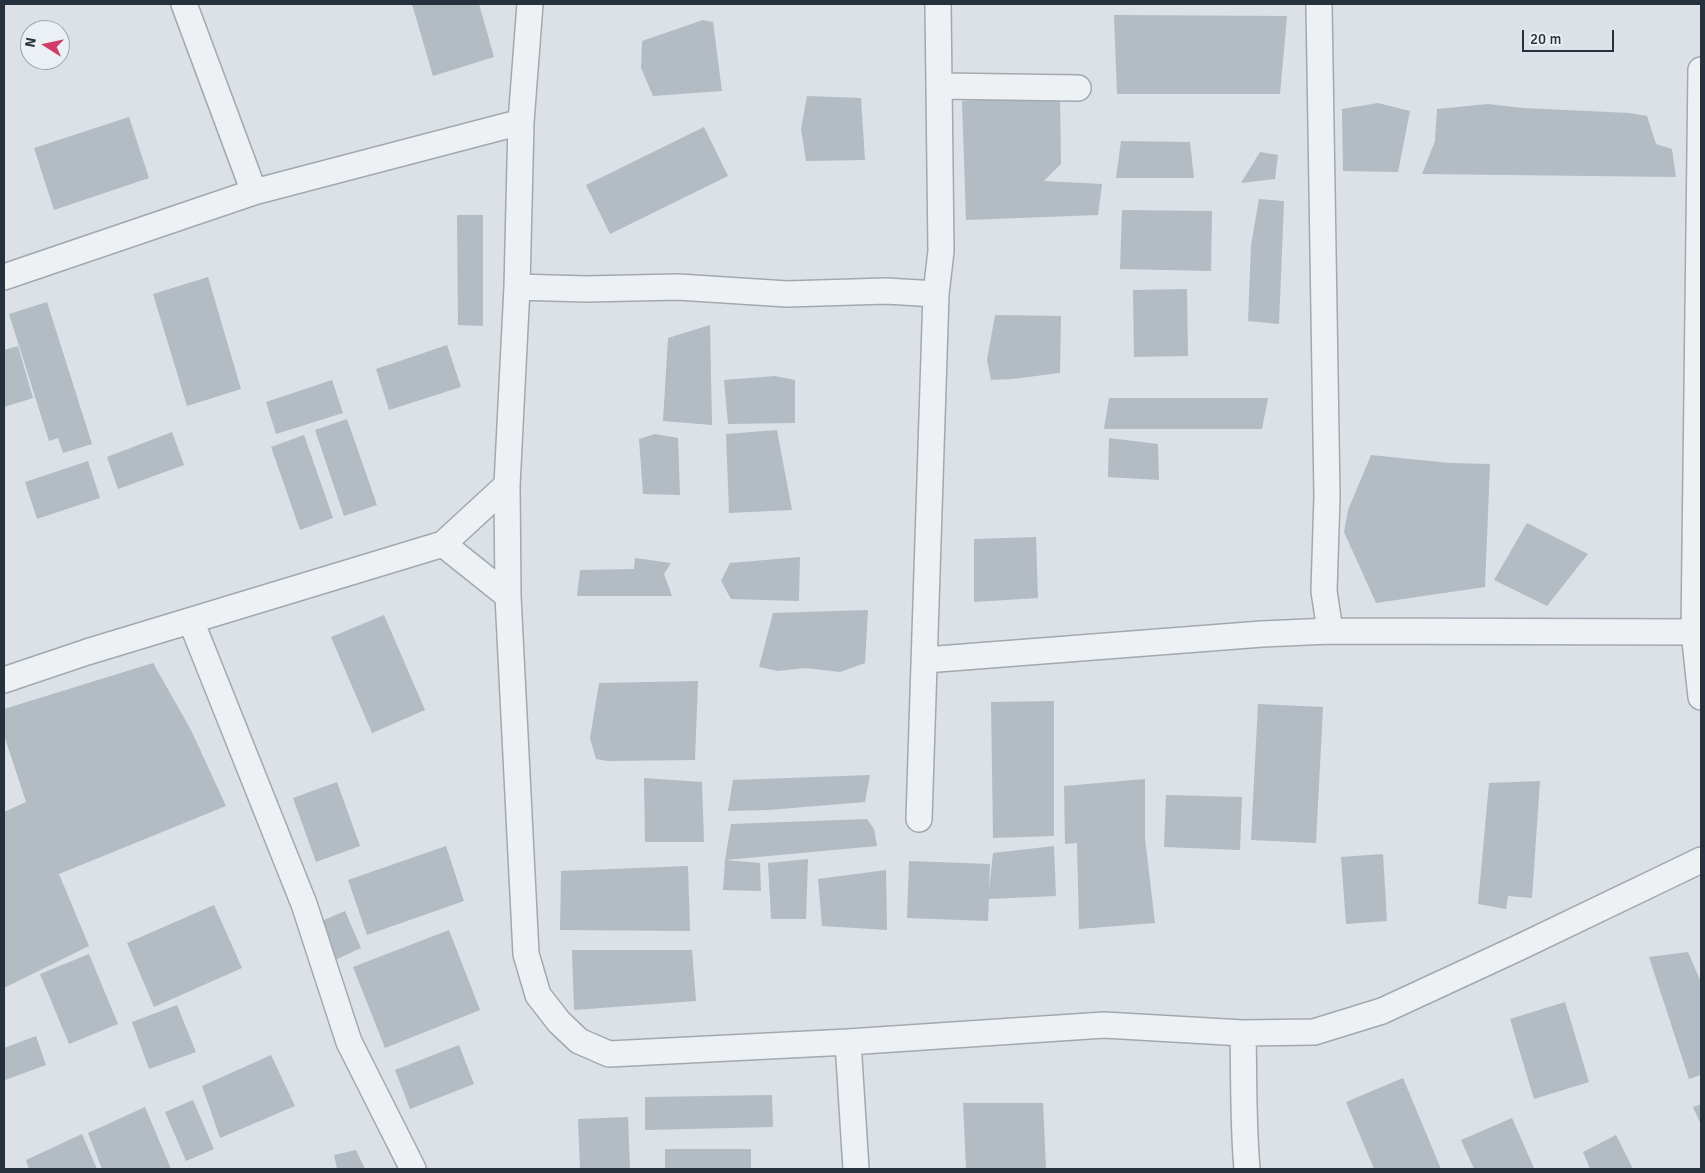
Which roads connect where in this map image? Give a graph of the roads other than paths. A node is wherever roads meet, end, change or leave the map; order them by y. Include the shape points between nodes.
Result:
1 (184, 4) edge
2 (530, 4) edge
3 (938, 4) edge
4 (1320, 4) edge
5 (1701, 70) edge
6 (940, 86) junction
7 (1078, 88) dead end
8 (520, 122) junction
9 (254, 192) junction
10 (4, 277) edge
11 (517, 287) junction
12 (936, 294) junction
13 (1699, 408) edge
14 (507, 485) junction
15 (444, 544) junction
16 (508, 596) junction
17 (191, 621) junction
18 (1330, 631) junction
19 (1694, 632) junction
20 (925, 660) junction
21 (4, 680) edge
22 (1701, 697) edge
23 (919, 819) dead end
24 (1701, 860) edge
25 (1243, 1033) junction
26 (848, 1042) junction
27 (413, 1169) edge
28 (856, 1169) edge
29 (1247, 1169) edge

1 - 9 street
2 - 8 street
3 - 6 street
4 - 18 street via 1327,496 1324,591
5 - 13 street
6 - 7 street
6 - 12 street via 942,251
8 - 9 street
8 - 11 street
9 - 10 street
11 - 12 street
11 - 14 street
12 - 20 street
13 - 19 street
14 - 15 street
14 - 16 street
15 - 16 street
15 - 17 street
16 - 26 street via 526,954 538,995 558,1022 579,1041 609,1054
17 - 21 street
17 - 27 street via 304,904 350,1042
18 - 19 street
18 - 20 street
19 - 22 street
20 - 23 street
24 - 25 street via 1382,1011 1314,1032
25 - 26 street via 1104,1025
25 - 29 street
26 - 28 street

